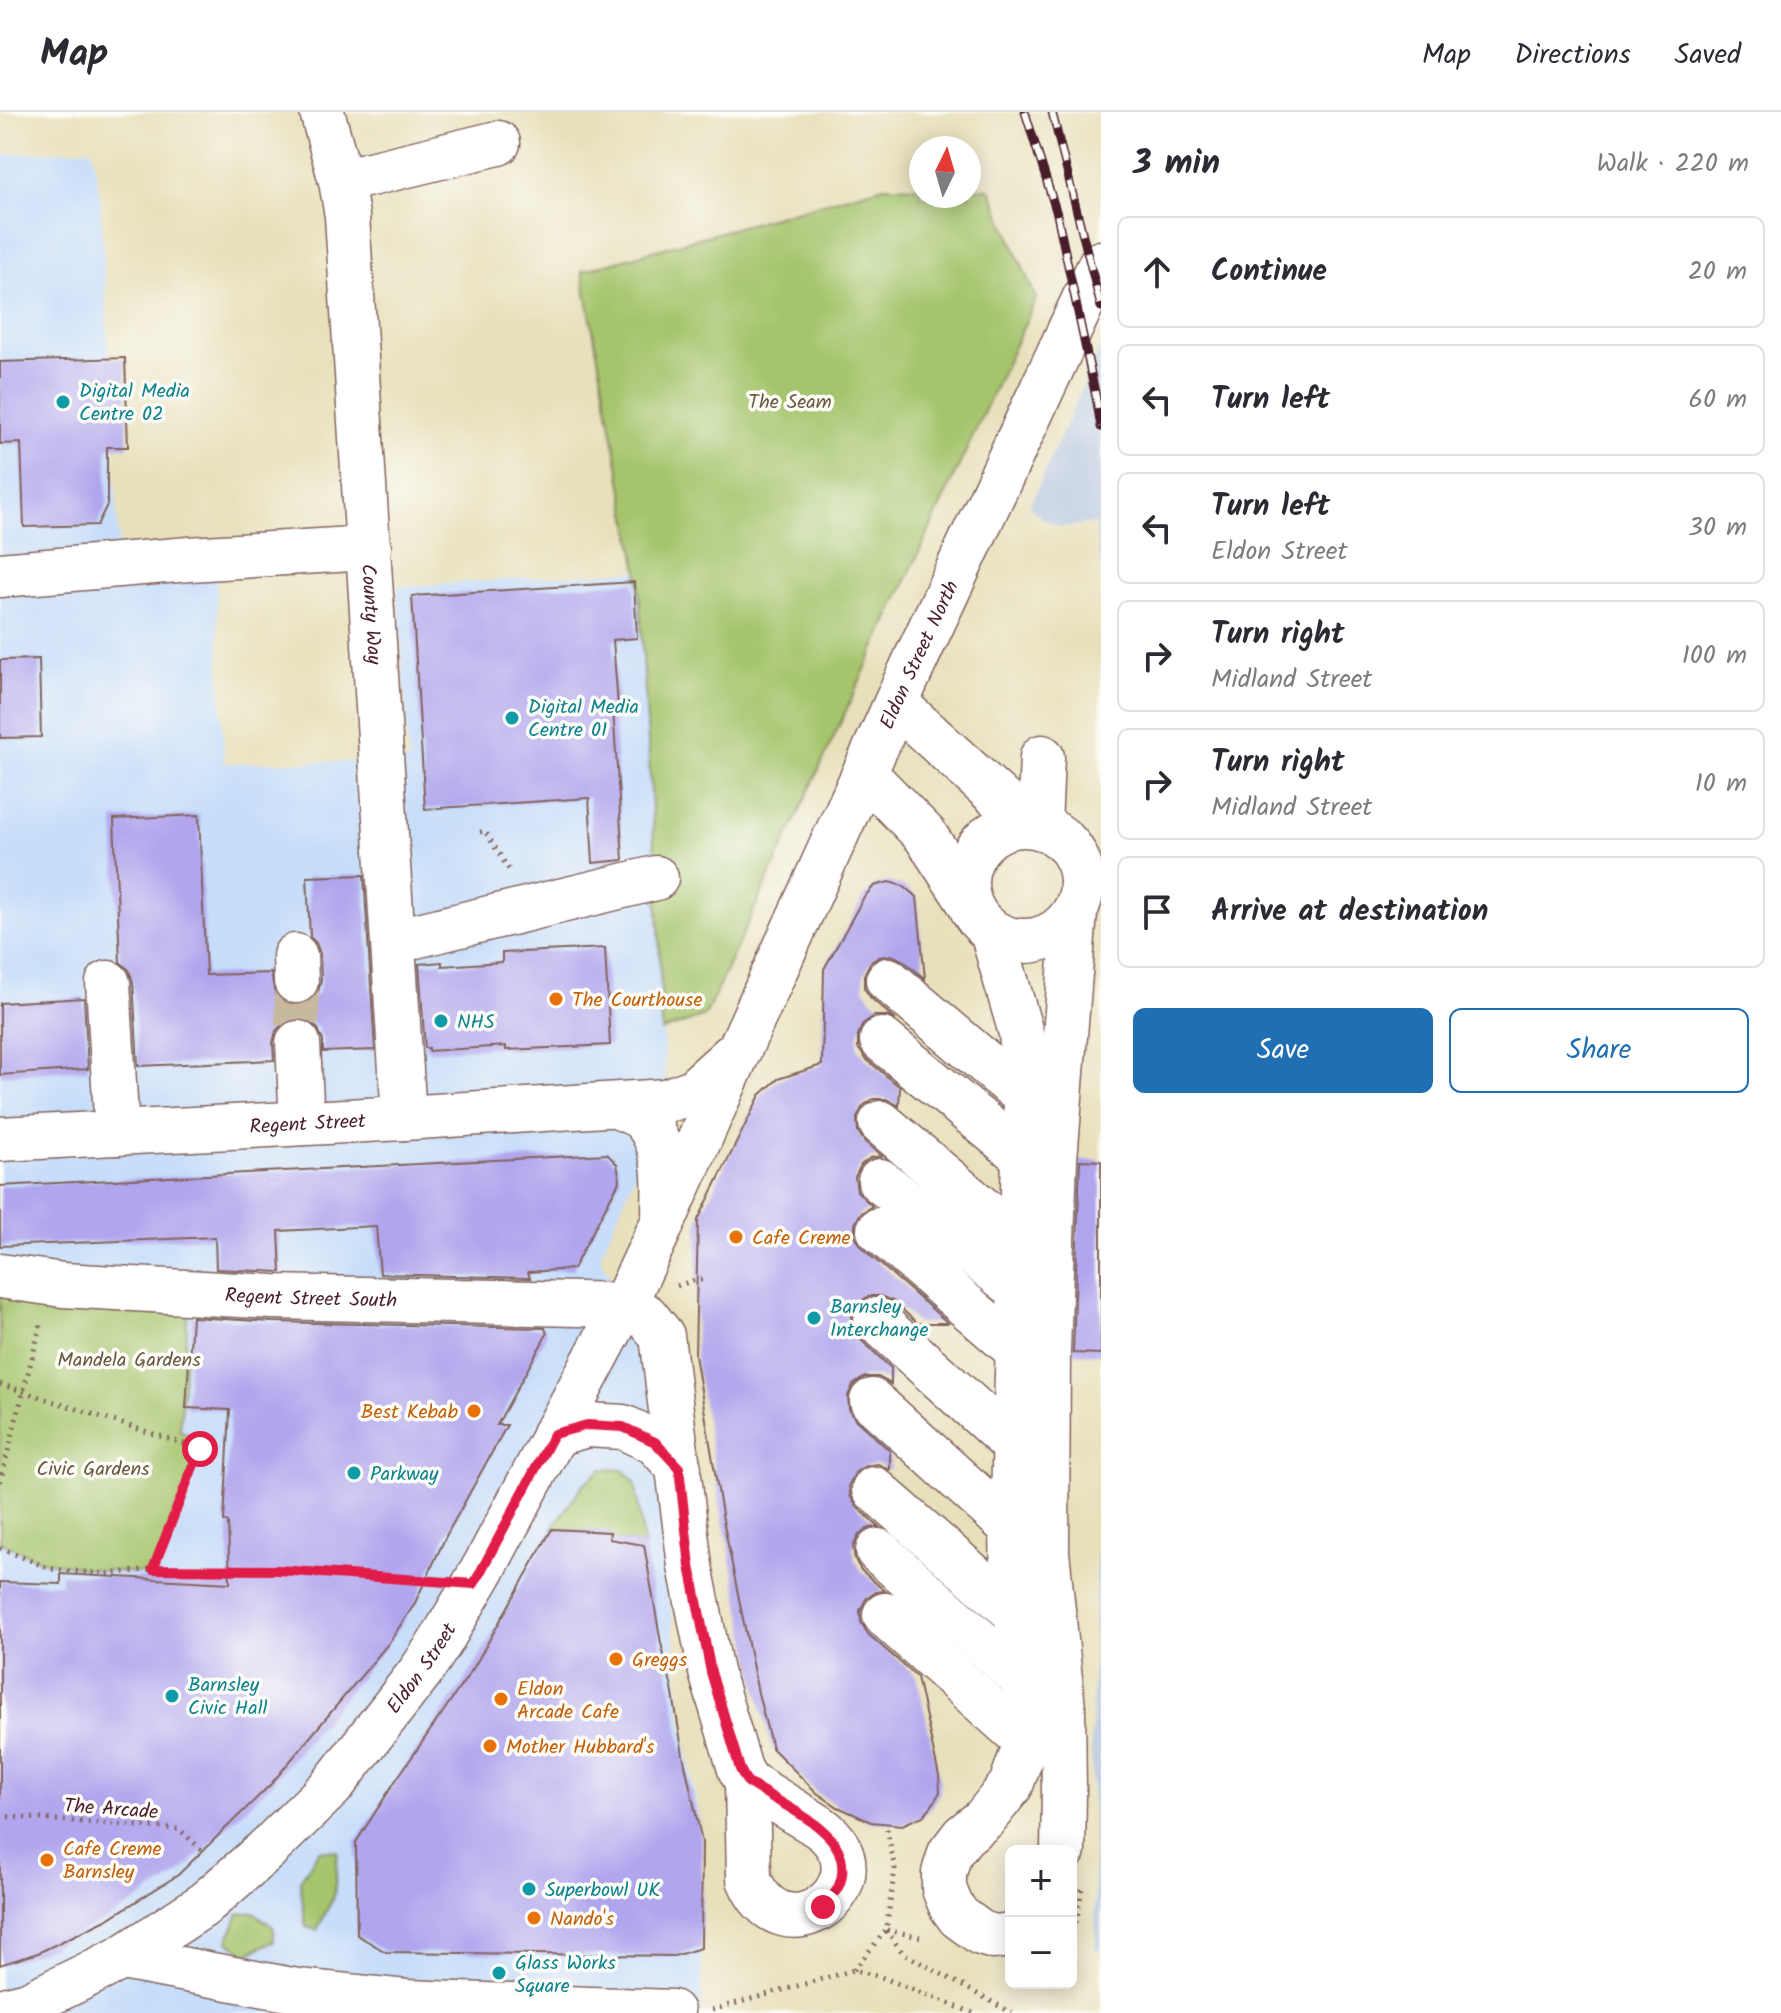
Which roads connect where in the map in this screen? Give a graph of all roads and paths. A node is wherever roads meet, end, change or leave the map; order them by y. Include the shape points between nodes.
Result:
1 (322, 112) edge
2 (498, 143) dead end
3 (341, 181) junction
4 (1101, 263) edge
5 (378, 540) junction
6 (0, 575) edge
7 (896, 704) junction
8 (1042, 757) dead end
9 (865, 774) junction
10 (1034, 825) junction
11 (656, 878) dead end
12 (1075, 912) junction
13 (981, 917) junction
14 (394, 941) junction
15 (108, 983) dead end
16 (298, 1043) tunnel mouth
17 (740, 1048) junction
18 (616, 1105) junction
19 (404, 1118) junction
20 (302, 1123) junction
21 (117, 1133) junction
22 (0, 1139) edge
23 (663, 1222) junction
24 (0, 1276) edge
25 (879, 1278) junction
26 (51, 1283) junction
27 (624, 1305) junction
28 (0, 1384) edge
29 (24, 1392) junction
30 (1019, 1399) junction
31 (554, 1434) junction
32 (679, 1468) junction
33 (0, 1482) edge
34 (0, 1548) edge
35 (153, 1569) junction
36 (474, 1584) junction
37 (747, 1782) dead end
38 (0, 1816) edge
39 (886, 1825) dead end
40 (1063, 1845) edge
41 (210, 1857) dead end
42 (886, 1930) junction
43 (1005, 1936) edge
44 (122, 1958) junction
45 (854, 1970) junction
46 (292, 1998) edge
47 (19, 2010) edge
48 (672, 2012) edge
49 (973, 2013) edge
50 (1012, 2013) edge

1 - 3 street, County Way
2 - 3 street
3 - 5 street, County Way
4 - 7 street, Eldon Street North
5 - 6 street
5 - 14 street, County Way via 405,838
7 - 9 street, Eldon Street North
7 - 10 street
8 - 10 street
9 - 13 street via 925,835
9 - 17 street, Eldon Street North
10 - 12 street via 1055,833 1078,860 1082,895
10 - 13 street via 1010,826 978,847 966,883
11 - 14 street
12 - 13 street via 1048,937 1029,941 1010,940
12 - 40 street via 1055,1159 1048,1351 1047,1552 1063,1708
13 - 30 street via 1021,1033
14 - 19 street, County Way
15 - 21 street
16 - 20 street
17 - 18 street, Regent Street via 693,1091 666,1101
17 - 23 street, Eldon Street
18 - 19 street, Regent Street
18 - 23 street via 643,1119 659,1143 666,1173
19 - 20 street, Regent Street
20 - 21 street, Regent Street
21 - 22 street, Regent Street
23 - 27 street, Eldon Street
24 - 26 street, Regent Street South
25 - 30 street
25 - 30 street
25 - 30 street
25 - 30 street
25 - 30 street
25 - 30 street
25 - 30 street
25 - 30 street
25 - 30 street
25 - 30 street
25 - 30 street
26 - 27 street, Regent Street South via 273,1297
26 - 29 path
27 - 31 street, Eldon Street
27 - 32 street via 646,1316 662,1336
28 - 29 path
29 - 33 path
29 - 35 path via 200,1449
30 - 43 street via 1023,1751 1011,1785 950,1853 944,1873 944,1889 959,1917 981,1933
31 - 32 street via 587,1425 623,1427 655,1442
31 - 36 street, Eldon Street
32 - 37 street via 690,1566 711,1672
34 - 35 path via 51,1569 108,1574
35 - 36 path via 279,1570
36 - 44 street, Eldon Street via 421,1671 331,1787 202,1906
38 - 41 path, The Arcade via 179,1829
39 - 42 path via 895,1868
42 - 45 path
42 - 50 path via 903,1953
44 - 46 street
44 - 47 street, Eldon Street
45 - 48 path via 701,2013
45 - 49 path
46 - 48 street

